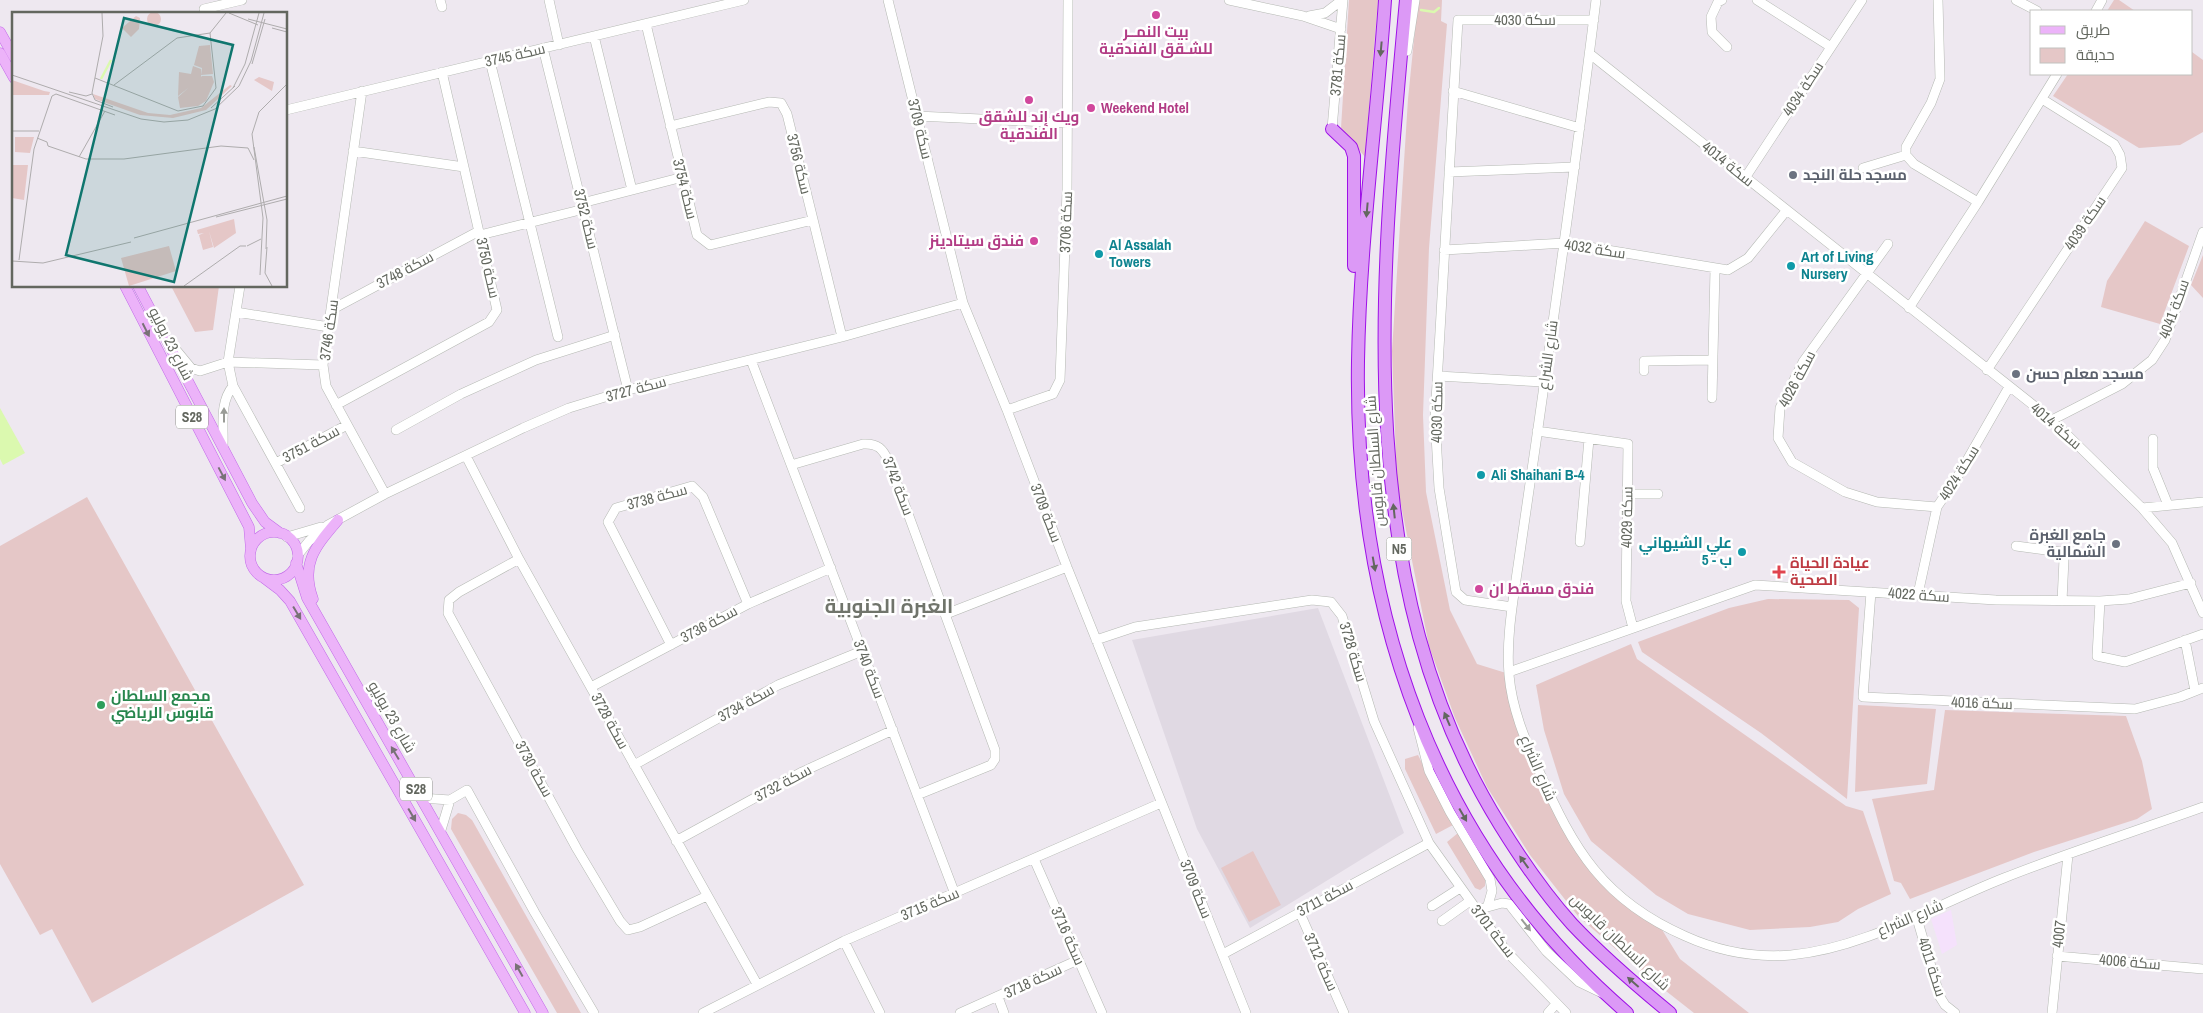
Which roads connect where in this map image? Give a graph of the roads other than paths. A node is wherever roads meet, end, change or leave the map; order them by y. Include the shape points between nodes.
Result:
1 (242, 0) edge
2 (549, 0) edge
3 (744, 0) edge
4 (888, 0) edge
5 (1068, 0) edge
6 (1229, 0) edge
7 (1342, 0) edge
8 (1385, 0) edge
9 (1406, 0) edge
10 (1415, 0) edge
11 (1596, 0) edge
12 (1722, 0) edge
13 (1757, 0) edge
14 (1862, 0) edge
15 (1938, 0) edge
16 (2016, 0) edge
17 (204, 8) edge
18 (2035, 10) edge
19 (1304, 16) junction
20 (1594, 20) junction
21 (646, 24) junction
22 (1341, 29) junction
23 (0, 32) edge
24 (594, 36) junction
25 (559, 45) junction
26 (1727, 47) dead end
27 (1831, 47) junction
28 (543, 48) junction
29 (0, 53) edge
30 (12, 53) edge
31 (1590, 54) junction
32 (490, 61) junction
33 (442, 72) junction
34 (12, 74) edge
35 (2057, 75) edge
36 (1453, 90) junction
37 (362, 91) junction
38 (1398, 95) junction
39 (2042, 100) junction
40 (288, 110) edge
41 (917, 116) junction
42 (1068, 123) junction
43 (670, 126) junction
44 (1580, 128) junction
45 (1332, 129) joint
46 (353, 151) junction
47 (1906, 155) junction
48 (464, 167) junction
49 (1575, 167) junction
50 (1863, 168) dead end
51 (1449, 172) junction
52 (682, 177) junction
53 (1745, 178) junction
54 (632, 190) junction
55 (1978, 202) junction
56 (583, 206) junction
57 (1786, 211) junction
58 (813, 220) junction
59 (530, 222) junction
60 (2203, 232) edge
61 (479, 233) junction
62 (1564, 243) junction
63 (1888, 244) dead end
64 (1444, 250) junction
65 (1715, 269) junction
66 (1867, 274) junction
67 (126, 288) edge
68 (139, 288) edge
69 (240, 288) edge
70 (963, 303) junction
71 (1910, 308) junction
72 (331, 310) junction
73 (236, 312) junction
74 (329, 327) junction
75 (615, 335) junction
76 (165, 337) junction
77 (558, 337) dead end
78 (842, 337) junction
79 (751, 360) junction
80 (1712, 360) junction
81 (228, 362) junction
82 (1358, 362) junction
83 (324, 366) junction
84 (1644, 370) dead end
85 (1987, 370) junction
86 (1438, 376) junction
87 (1544, 382) junction
88 (233, 386) junction
89 (2009, 387) junction
90 (628, 390) junction
91 (1712, 398) dead end
92 (336, 405) junction
93 (1007, 410) junction
94 (2052, 420) junction
95 (347, 425) junction
96 (396, 430) dead end
97 (1537, 431) junction
98 (1589, 439) junction
99 (2153, 439) dead end
100 (223, 446) junction
101 (466, 456) junction
102 (276, 464) junction
103 (791, 465) junction
104 (385, 494) junction
105 (1627, 494) junction
106 (1658, 494) dead end
107 (2203, 502) edge
108 (2168, 505) junction
109 (300, 508) dead end
110 (1937, 508) junction
111 (2142, 508) junction
112 (338, 520) junction
113 (328, 525) junction
114 (283, 535) junction
115 (1580, 542) dead end
116 (2016, 546) dead end
117 (251, 550) junction
118 (519, 559) junction
119 (297, 560) junction
120 (1067, 567) junction
121 (831, 568) junction
122 (264, 578) junction
123 (2191, 583) junction
124 (1871, 592) junction
125 (1918, 594) junction
126 (2062, 600) junction
127 (2100, 602) junction
128 (748, 604) junction
129 (1512, 607) junction
130 (2203, 613) edge
131 (946, 614) junction
132 (322, 624) junction
133 (1633, 628) junction
134 (2203, 634) edge
135 (1096, 640) junction
136 (2185, 640) junction
137 (671, 645) junction
138 (862, 650) junction
139 (1509, 672) junction
140 (591, 687) junction
141 (2199, 689) edge
142 (1413, 710) junction
143 (893, 730) junction
144 (634, 765) junction
145 (917, 795) junction
146 (422, 798) junction
147 (450, 800) junction
148 (1161, 803) junction
149 (2203, 808) edge
150 (441, 830) junction
151 (676, 840) junction
152 (1428, 843) junction
153 (2068, 855) junction
154 (1034, 859) junction
155 (1460, 888) junction
156 (955, 894) junction
157 (707, 896) junction
158 (1470, 901) junction
159 (1488, 905) junction
160 (1432, 906) dead end
161 (1299, 911) junction
162 (1478, 913) junction
163 (1916, 915) junction
164 (1442, 921) dead end
165 (844, 941) junction
166 (1223, 954) junction
167 (2057, 956) junction
168 (1078, 960) junction
169 (2203, 969) edge
170 (757, 984) junction
171 (1606, 995) junction
172 (998, 997) junction
173 (1556, 1004) junction
174 (525, 1013) edge
175 (543, 1013) edge
176 (594, 1013) edge
177 (703, 1013) edge
178 (880, 1013) edge
179 (960, 1013) edge
180 (1004, 1013) edge
181 (1102, 1013) edge
182 (1246, 1013) edge
183 (1344, 1013) edge
184 (1548, 1013) edge
185 (1566, 1013) edge
186 (1627, 1013) edge
187 (1670, 1013) edge
188 (1955, 1013) edge
189 (2052, 1013) edge

1 - 17 street
2 - 25 street
3 - 21 street, سكة 3745
4 - 41 street, سكة 3709
5 - 42 street, سكة 3706
6 - 19 street
7 - 19 street via 1325,13
7 - 22 street, سكة 3781
8 -> 82 highway, شارع السلطان قابوس / N5 via 1364,246
9 - 38 highway, شارع السلطان قابوس / N5
10 - 38 street
11 - 20 street, شارع الشراع
12 - 26 street via 1711,17 1712,32
13 - 27 street
14 - 27 street, سكة 4034
15 - 47 street via 1940,80 1906,147
16 - 18 street
19 - 22 street
20 - 31 street, شارع الشراع
20 - 36 street, سكة 4030 via 1458,20
21 - 24 street, سكة 3745
21 - 43 street, سكة 3754
22 - 45 street, سكة 3781
23 - 30 main road
24 - 25 street, سكة 3745
24 - 54 street
25 - 28 street, سكة 3745
27 - 53 street, سكة 4034
28 - 32 street, سكة 3745
28 - 56 street, سكة 3752
29 - 34 main road
31 - 44 street, شارع الشراع
31 - 53 street, سكة 4014
32 - 33 street, سكة 3745
32 - 59 street
33 - 37 street, سكة 3745
33 - 48 street, سكة 3750
35 - 39 street
36 - 44 street
36 - 51 street, سكة 4030
37 - 40 street, سكة 3745
37 - 46 street, سكة 3746
187 -> 38 highway, شارع السلطان قابوس / N5 via 1571,922 1521,859 1479,791 1445,716 1420,641 1394,514 1387,434 1385,333
39 - 55 street
39 - 85 street, سكة 4039 via 2114,144 2122,168
41 - 42 street
41 - 70 street, سكة 3709
42 - 93 street, سكة 3706 via 1060,380 1053,394
43 - 52 street, سكة 3754
43 - 58 street, سكة 3756 via 769,102 781,103 787,114
44 - 49 street, شارع الشراع
45 - 82 highway via 1351,147 1354,156
46 - 48 street
46 - 72 street, سكة 3746
47 - 50 street
47 - 55 street via 1914,164
48 - 61 street, سكة 3750
49 - 51 street
49 - 62 street, شارع الشراع
51 - 64 street, سكة 4030
52 - 54 street, سكة 3748
52 - 58 street, سكة 3754 via 697,235 710,245
53 - 57 street, سكة 4014
54 - 56 street, سكة 3748
55 - 71 street
56 - 59 street, سكة 3748
56 - 75 street, سكة 3752
57 - 65 street, سكة 4032 via 1748,258 1728,270
57 - 66 street, سكة 4014
58 - 78 street, سكة 3756
59 - 61 street, سكة 3748
59 - 77 street
60 - 94 street, سكة 4041 via 2164,340 2152,360 2122,384
61 - 72 street, سكة 3748
61 - 92 street, سكة 3750 via 497,310 489,322
62 - 64 street, سكة 4032
62 - 65 street, سكة 4032
62 - 87 street, شارع الشراع
63 - 66 street
64 - 86 street, سكة 4030
65 - 80 street
66 - 71 street, سكة 4014
66 - 110 street, سكة 4026 via 1803,362 1780,408 1778,438 1792,462 1845,492 1877,502
67 -> 117 main road, شارع 23 يوليو / S28 via 241,510 249,527
68 - 76 main road, شارع 23 يوليو / S28
69 - 73 street
70 - 78 street, سكة 3727
70 - 93 street, سكة 3709
71 - 85 street, سكة 4014
72 - 74 street, سكة 3746
73 - 74 street
73 - 81 street
74 - 83 street, سكة 3746
75 - 90 street, سكة 3752
75 - 96 street via 536,360 461,394
76 - 81 street via 192,368 200,371
76 - 100 main road, شارع 23 يوليو / S28
78 - 79 street, سكة 3727
79 - 90 street, سكة 3727
79 - 103 street, سكة 3740
80 - 84 street via 1644,361
80 - 91 street
81 - 83 street
81 - 88 street
82 -> 142 highway, شارع السلطان قابوس / N5 via 1368,531 1384,607
83 - 92 street, سكة 3746 via 326,386
85 - 89 street, سكة 4014
86 - 87 street
86 - 129 street, سكة 4030 via 1435,418 1437,467 1456,592 1465,600
87 - 97 street, شارع الشراع
100 -> 88 street via 223,402
88 - 102 street
89 - 94 street, سكة 4014
89 - 110 street, سكة 4024
90 - 101 street, سكة 3727 via 562,412
92 - 95 street, سكة 3746
93 - 120 street, سكة 3709
94 - 111 street, سكة 4014
95 - 102 street, سكة 3751
95 - 104 street, سكة 3746
97 - 98 street, سكة 4029
97 - 129 street, شارع الشراع
98 - 105 street, سكة 4029 via 1628,444
98 - 115 street
99 - 108 street via 2153,468
100 - 114 main road, شارع 23 يوليو / S28 via 264,522
101 - 104 street, سكة 3727
101 - 118 street, سكة 3728
102 - 109 street
103 - 121 street, سكة 3740
103 - 131 street, سكة 3742 via 863,444 874,443 883,450
104 - 112 street, سكة 3727
105 - 106 street
105 - 133 street, سكة 4029 via 1626,601
107 - 108 street
108 - 111 street
110 - 125 street, سكة 4024
111 - 123 street, سكة 4014 via 2172,543
112 - 113 street, سكة 3727
112 - 132 main road via 314,549 309,562 311,594
113 - 114 street, سكة 3727
113 - 119 street, سكة 3727 via 309,541
114 - 117 main road via 265,534
114 - 119 main road, S28 via 295,545
116 - 126 street via 2061,552 2064,558
117 - 122 main road, S28 via 251,563
118 - 140 street, سكة 3728
118 - 157 street, سكة 3730 via 459,592 449,600 448,613 577,849 628,930
119 - 122 main road via 294,569 284,578
119 - 132 main road, شارع 23 يوليو / S28 via 301,585
120 - 131 street
120 - 135 street, سكة 3709
121 - 128 street, سكة 3736
121 - 138 street, سكة 3740
122 -> 174 main road, شارع 23 يوليو / S28 via 290,601
123 - 127 street, سكة 4022 via 2129,599
123 - 130 street, سكة 4014
124 - 125 street, سكة 4022
124 - 133 street, سكة 4022 via 1756,585
124 - 141 street, سكة 4016 via 1863,697 2135,709
125 - 126 street, سكة 4022 via 1996,600
126 - 127 street, سكة 4022
127 - 136 street via 2097,656 2125,662
128 - 137 street, سكة 3736
128 - 137 street, سكة 3738 via 703,497 692,486 616,508 608,522
129 - 139 street, شارع الشراع
131 - 145 street, سكة 3742 via 996,750 995,759 992,765
146 -> 132 main road, شارع 23 يوليو / S28
133 - 139 street, سكة 4022
134 - 136 street
135 - 148 street, سكة 3709
135 - 152 street, سكة 3728 via 1155,624 1312,600 1331,602 1342,616 1374,721
136 - 141 street
137 - 140 street, سكة 3736
138 - 143 street, سكة 3740
138 - 144 street, سكة 3734 via 778,685
139 - 163 street, شارع الشراع via 1524,736 1567,832 1605,884 1661,925 1713,948 1765,956 1850,943
140 - 144 street, سكة 3728
142 - 159 street via 1429,770 1490,879 1492,891
142 -> 171 highway, شارع السلطان قابوس / N5 via 1446,785 1509,885
143 - 145 street, سكة 3740
143 - 151 street, سكة 3732 via 802,772
144 - 151 street, سكة 3728
145 - 156 street, سكة 3740
146 - 147 street
146 - 150 main road, شارع 23 يوليو / S28
147 - 150 street
147 - 176 street via 467,790
148 - 154 street, سكة 3715
148 - 166 street, سكة 3709
149 - 153 street, شارع الشراع
175 -> 150 main road, شارع 23 يوليو / S28
151 - 157 street, سكة 3728
152 - 155 street, سكة 3701
152 - 161 street, سكة 3711
153 - 163 street, شارع الشراع via 2005,877
153 - 167 street, 4007
154 - 156 street, سكة 3715
154 - 168 street, سكة 3716
155 - 158 street, سكة 3701
155 - 160 street
156 - 165 street, سكة 3715
157 - 170 street, سكة 3728
158 - 162 street, سكة 3701
158 - 164 street
159 - 162 street
159 -> 171 street via 1509,904 1546,951 1578,982
161 - 166 street, سكة 3711
161 - 183 street, سكة 3712
162 - 173 street, سكة 3701 via 1507,952
163 - 188 street, سكة 4011 via 1940,997 1945,1006
165 - 170 street, سكة 3715
165 - 178 street
166 - 182 street, سكة 3709
167 - 169 street, سكة 4006
167 - 189 street, 4007
168 - 172 street, سكة 3718
168 - 181 street, سكة 3716
170 - 177 street, سكة 3715
171 - 186 highway, شارع السلطان قابوس / N5
172 - 179 street, سكة 3718
172 - 180 street
173 - 184 street
173 - 185 street, سكة 3701

